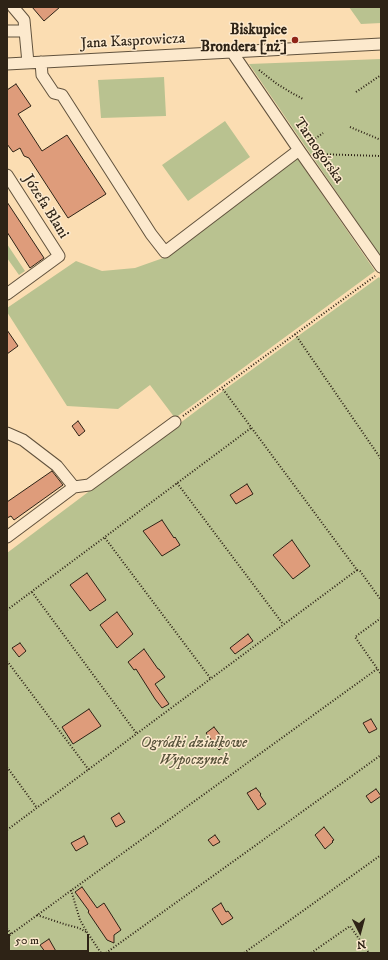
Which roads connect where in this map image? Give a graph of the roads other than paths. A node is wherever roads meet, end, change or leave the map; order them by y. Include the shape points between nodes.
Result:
1 (13, 7) edge
2 (7, 31) edge
3 (25, 31) junction
4 (381, 44) edge
5 (232, 52) junction
6 (41, 62) junction
7 (28, 63) junction
8 (7, 64) edge
9 (300, 152) junction
10 (7, 175) edge
11 (378, 272) edge
12 (7, 294) edge
13 (175, 422) road end
14 (7, 433) edge
15 (74, 487) junction
16 (7, 537) edge

1 - 3 street via 24,20
2 - 3 street
3 - 7 street
4 - 5 street, Jana Kasprowicza
5 - 6 street, Jana Kasprowicza
5 - 9 street, Tarnogórska
6 - 7 street, Jana Kasprowicza
6 - 9 street via 42,75 54,93 62,95 165,252
7 - 8 street, Jana Kasprowicza
9 - 11 street, Tarnogórska
10 - 12 street, Józefa Blani via 59,256
13 - 15 street via 89,485
14 - 15 street via 23,440 57,466
15 - 16 street

